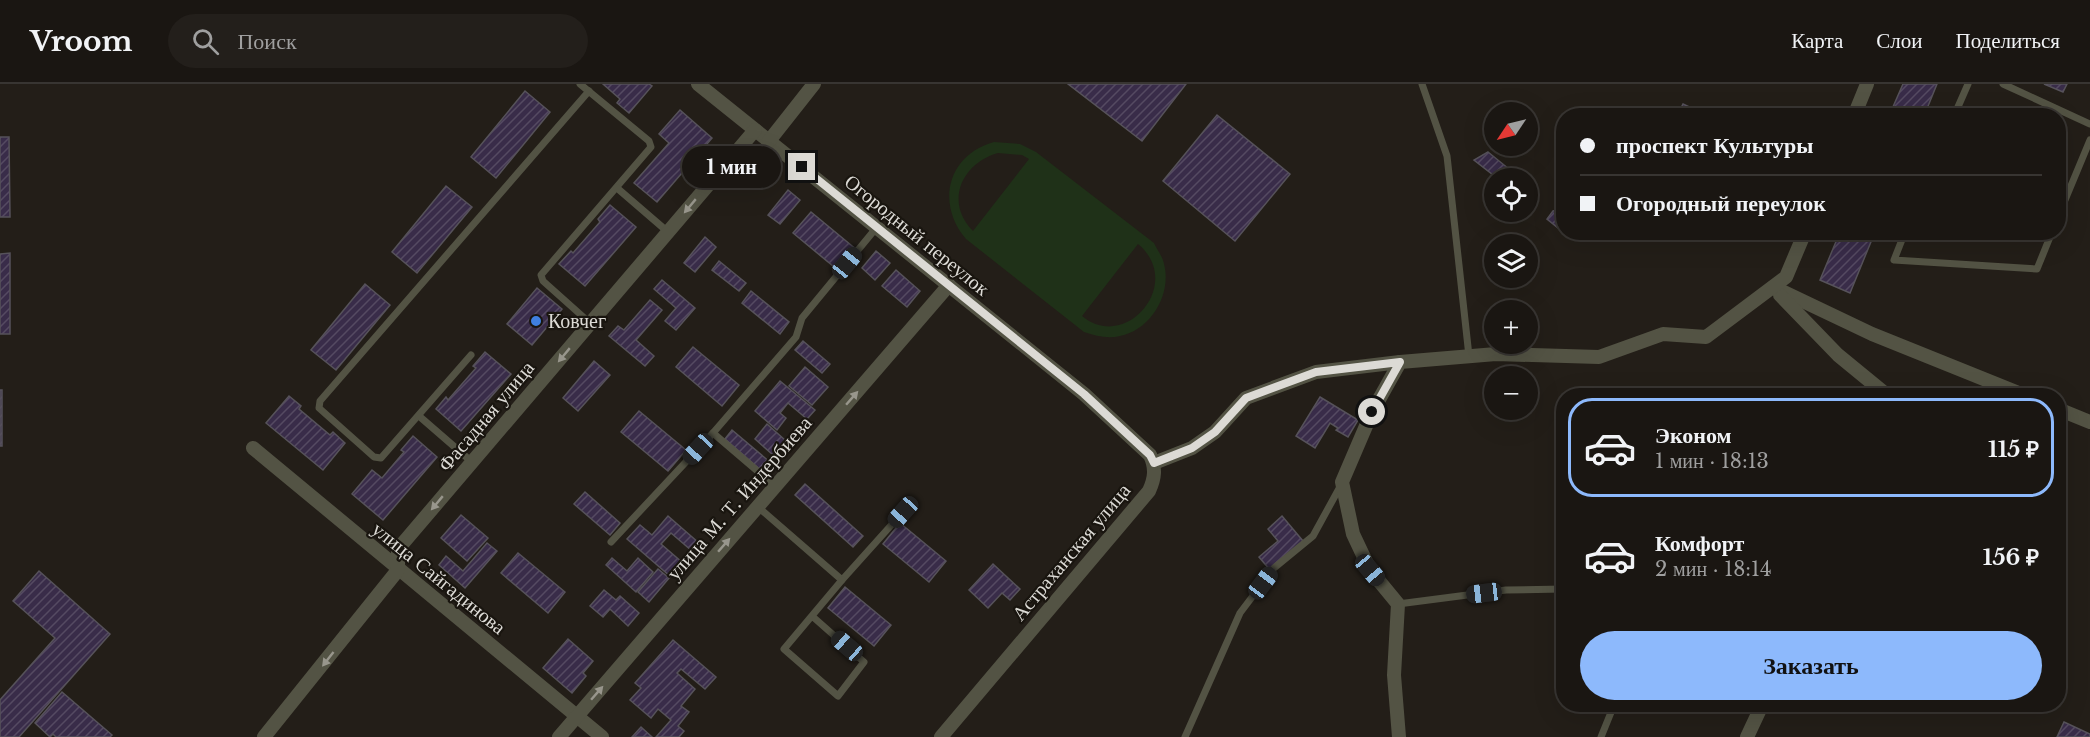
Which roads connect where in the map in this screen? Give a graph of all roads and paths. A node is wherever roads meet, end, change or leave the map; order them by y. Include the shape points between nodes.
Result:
1 (580, 84) edge
2 (698, 84) edge
3 (814, 84) edge
4 (1422, 84) edge
5 (1867, 84) edge
6 (1968, 84) edge
7 (2003, 84) edge
8 (589, 91) junction
9 (1857, 108) edge
10 (1958, 108) edge
11 (2055, 108) edge
12 (2066, 113) edge
13 (2090, 124) edge
14 (755, 130) junction
15 (2090, 140) edge
16 (769, 141) junction
17 (616, 188) junction
18 (2066, 198) edge
19 (877, 226) junction
20 (668, 232) junction
21 (1802, 240) edge
22 (1902, 240) edge
23 (2048, 240) edge
24 (949, 285) junction
25 (1773, 287) junction
26 (590, 323) junction
27 (471, 355) dead end
28 (1469, 356) junction
29 (1400, 362) junction
30 (1878, 388) edge
31 (2006, 388) edge
32 (2066, 412) edge
33 (419, 416) junction
34 (2090, 422) edge
35 (713, 433) junction
36 (253, 448) dead end
37 (472, 462) junction
38 (1154, 463) junction
39 (1342, 482) junction
40 (775, 486) junction
41 (758, 507) junction
42 (903, 512) dead end
43 (611, 542) dead end
44 (398, 570) junction
45 (842, 580) junction
46 (1556, 589) edge
47 (1398, 604) junction
48 (812, 616) junction
49 (1611, 712) edge
50 (1759, 712) edge
51 (577, 716) junction
52 (942, 736) edge
53 (264, 737) edge
54 (559, 737) edge
55 (602, 737) edge
56 (1185, 737) edge
57 (1399, 737) edge
58 (1601, 737) edge
59 (1748, 737) edge

1 - 8 lane
2 - 14 street, Огородный переулок
3 - 16 street
4 - 28 lane via 1448,156
5 - 9 street
6 - 10 lane
7 - 11 lane
8 - 17 lane via 651,144 650,151
8 - 33 lane via 319,404 321,411 377,459
12 - 13 lane
14 - 16 street, Огородный переулок
14 -> 20 street, Фасадная улица
15 - 18 lane
16 - 19 street, Огородный переулок
17 - 20 lane
17 - 26 lane via 541,275
19 - 24 street, Огородный переулок
19 - 35 lane via 802,318 796,337
20 - 26 street, Фасадная улица
21 - 25 street via 1786,277
22 - 23 lane via 1894,260 2037,269
24 - 38 street, Огородный переулок via 1084,394
40 -> 24 street, улица М. Т. Индербиева
25 - 28 street via 1706,337 1664,334 1599,357
25 - 30 street via 1838,355
25 - 31 street via 1872,334
26 -> 37 street, Фасадная улица
27 - 33 lane
28 - 29 street
29 - 38 street via 1316,372 1246,398 1215,432 1192,448
29 - 39 street via 1372,412
32 - 34 street
33 - 37 lane
35 - 40 lane
35 - 43 lane
36 - 44 street, улица Сайгадинова
37 -> 44 street, Фасадная улица via 398,549
38 - 52 street, Астраханская улица via 1149,491
39 - 47 street via 1353,534 1370,570
39 - 56 lane via 1312,536 1274,568 1240,613
40 - 41 street, улица М. Т. Индербиева
41 - 45 lane
51 -> 41 street, улица М. Т. Индербиева
42 - 45 lane
44 - 51 street, улица Сайгадинова
44 -> 53 street, Фасадная улица
45 - 48 lane
46 - 47 lane via 1506,590
47 - 57 street via 1394,675
48 - 48 lane via 784,650 838,696 864,662
49 - 58 lane
50 - 59 street
51 - 54 street, улица М. Т. Индербиева
51 - 55 street, улица Сайгадинова

